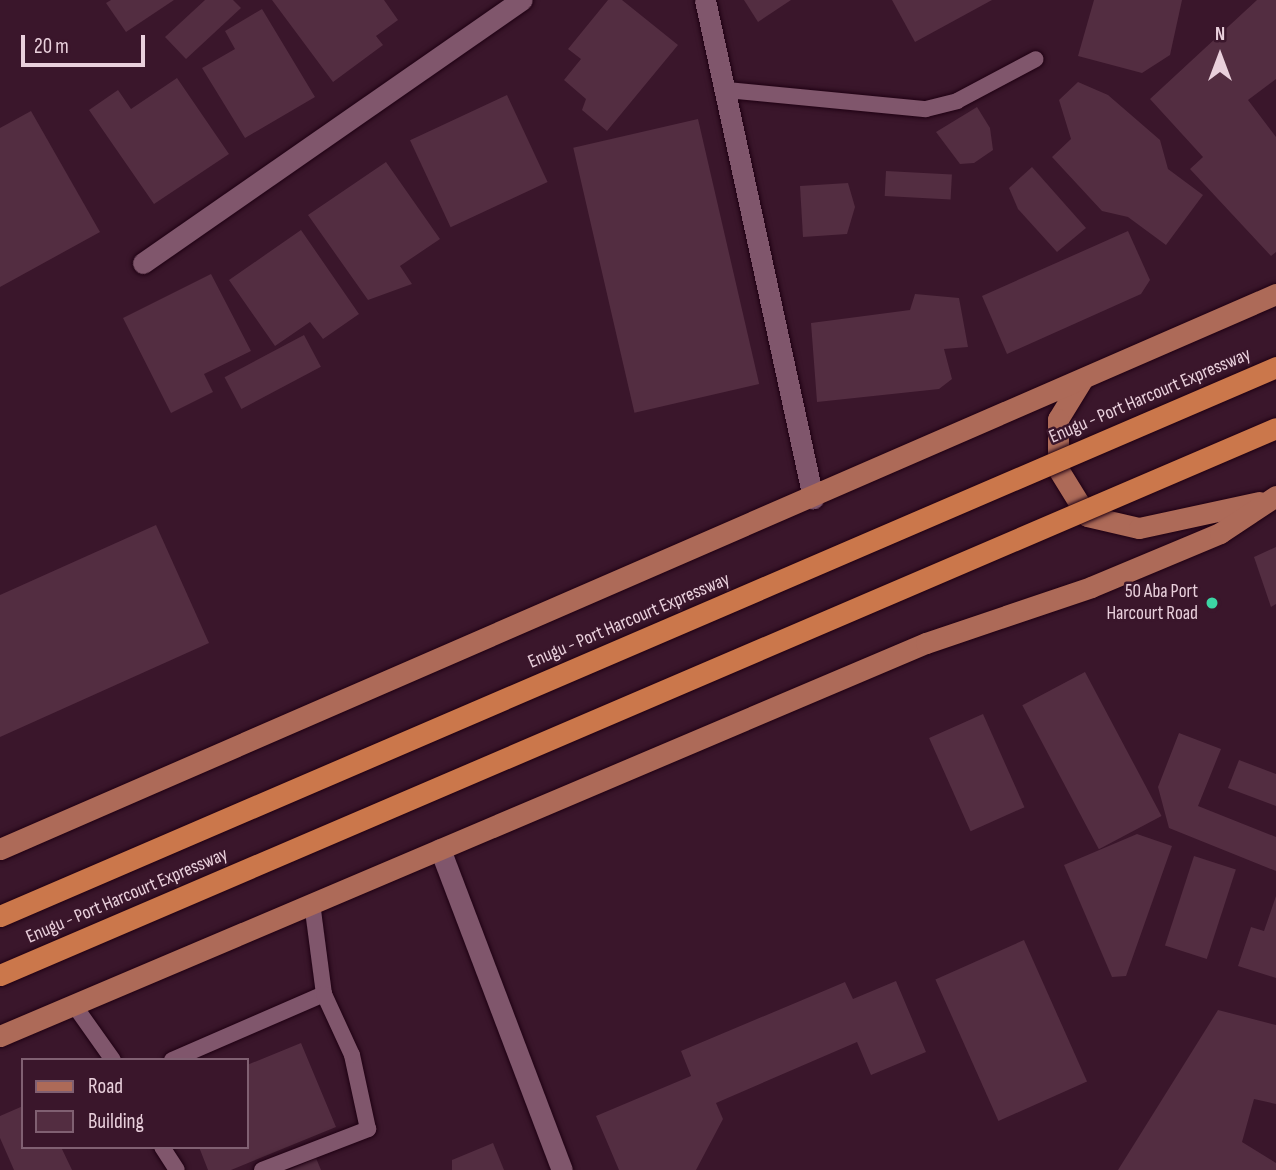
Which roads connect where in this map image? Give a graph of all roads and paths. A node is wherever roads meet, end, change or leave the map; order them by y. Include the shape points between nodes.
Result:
1 (522, 0) edge
2 (705, 0) edge
3 (1035, 59) dead end
4 (727, 90) junction
5 (143, 262) dead end
6 (1276, 294) edge
7 (1276, 367) edge
8 (1082, 380) junction
9 (1276, 428) edge
10 (813, 498) junction
11 (1270, 499) edge
12 (0, 849) edge
13 (440, 849) junction
14 (313, 903) junction
15 (0, 916) edge
16 (0, 975) edge
17 (324, 994) junction
18 (74, 1005) junction
19 (0, 1036) edge
20 (112, 1058) edge
21 (177, 1058) edge
22 (163, 1149) edge
23 (177, 1170) edge
24 (262, 1170) edge
25 (562, 1170) edge

1 - 5 street
2 - 4 street
3 - 4 lane via 957,101 926,109
4 - 10 street
6 - 8 main road
7 - 15 highway, Enugu - Port Harcourt Expressway, bridge
8 - 10 main road
8 - 11 main road via 1058,419 1058,469 1087,516 1139,528
9 - 16 highway, Enugu - Port Harcourt Expressway, bridge
10 - 12 main road
11 - 13 main road via 1220,533 1091,587 926,643
13 - 14 main road
13 - 25 street
14 - 17 lane
14 - 18 main road
17 - 21 lane
17 - 24 lane via 352,1055 368,1129
18 - 19 main road
18 - 20 lane
22 - 23 lane

